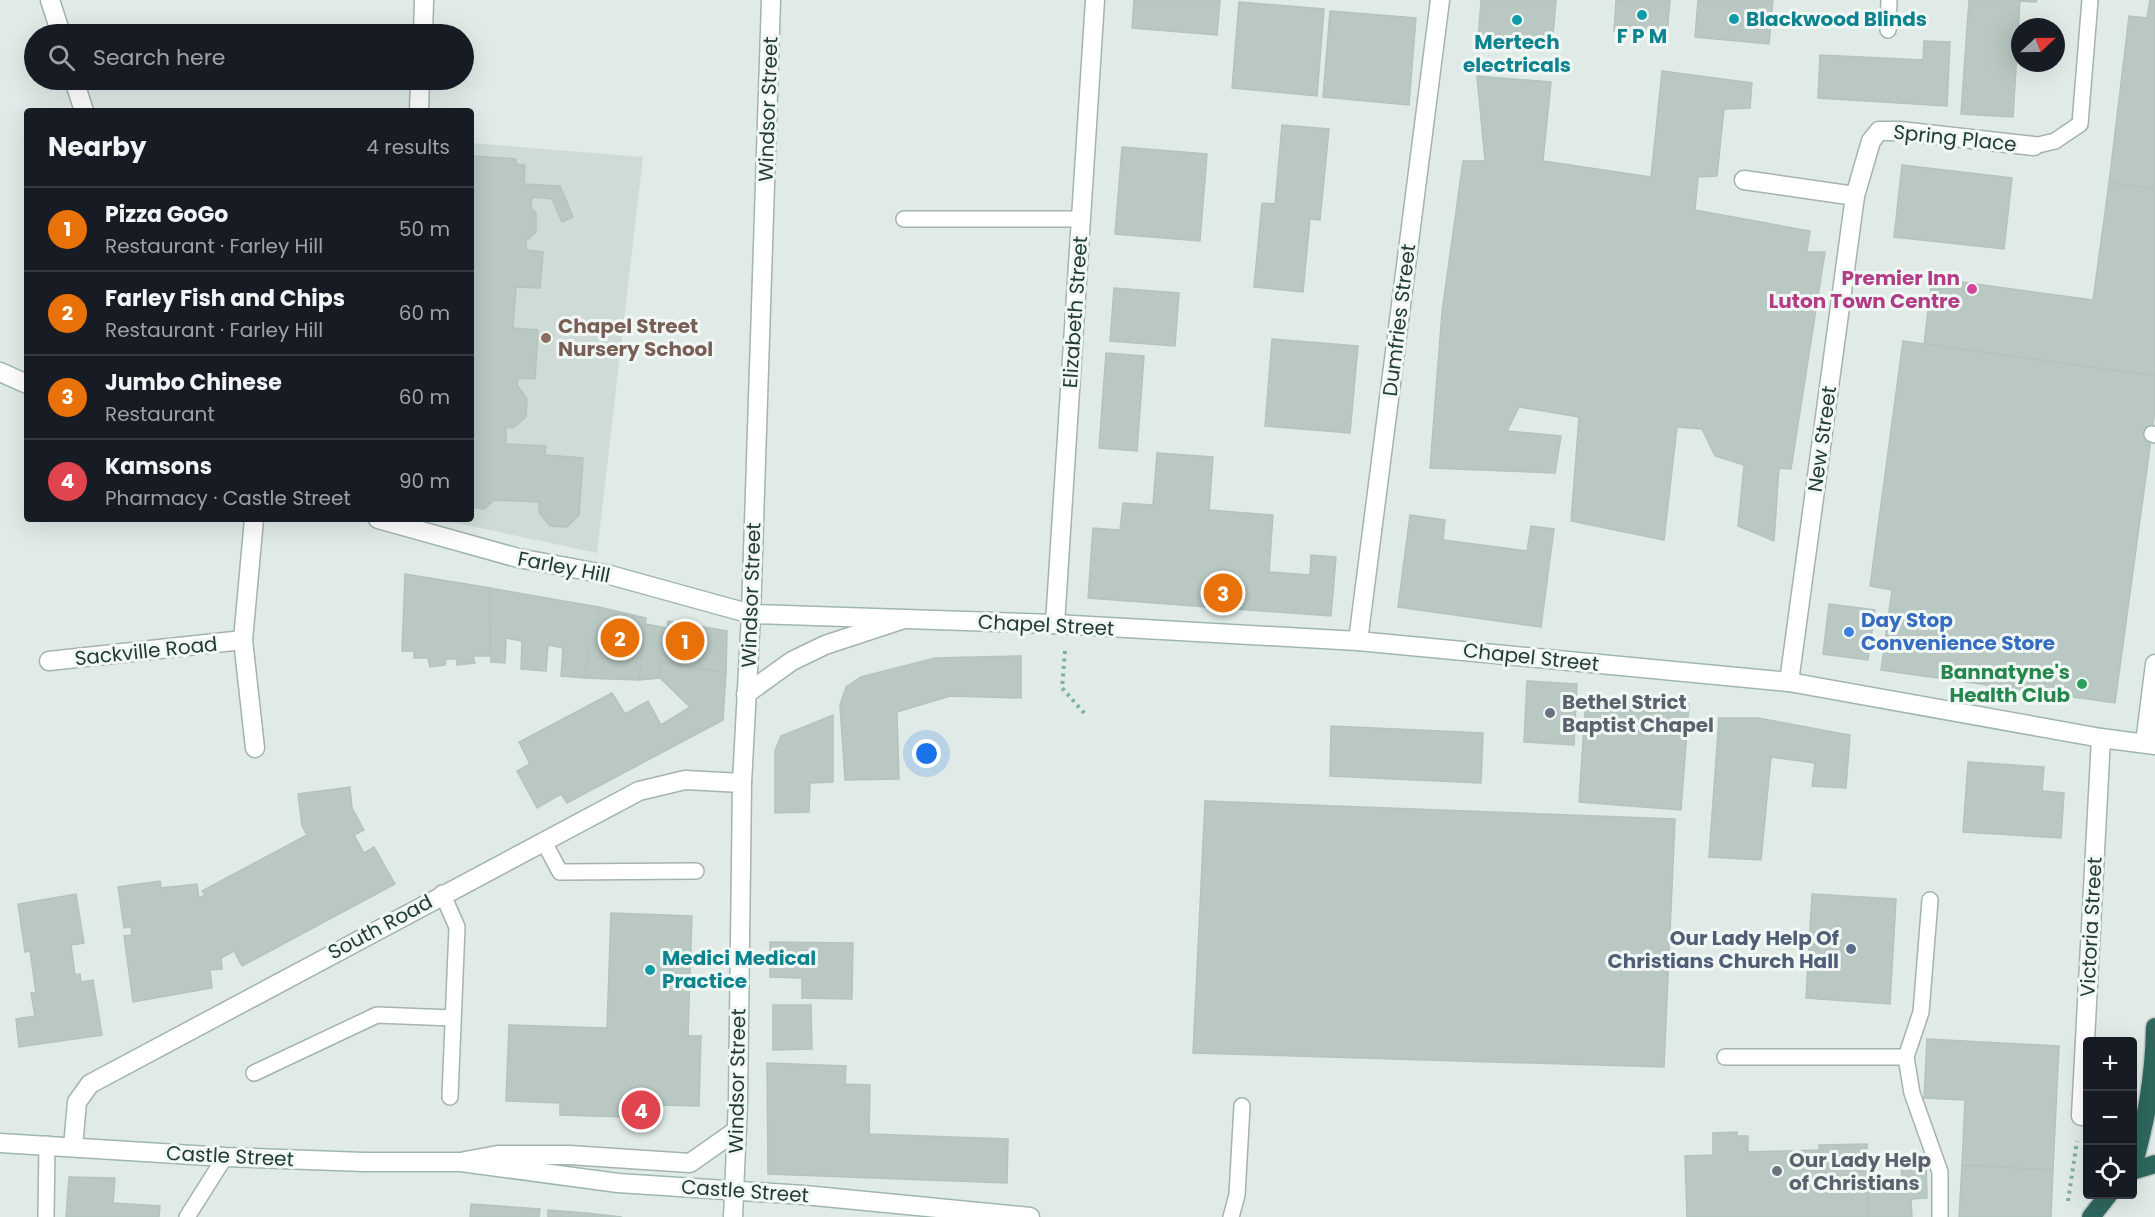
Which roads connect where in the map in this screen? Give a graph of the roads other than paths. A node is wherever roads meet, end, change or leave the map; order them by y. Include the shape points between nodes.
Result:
1 (50, 0) edge
2 (424, 0) edge
3 (771, 0) edge
4 (1095, 0) edge
5 (1440, 0) edge
6 (1889, 0) edge
7 (2090, 0) edge
8 (58, 24) edge
9 (423, 24) edge
10 (1888, 30) dead end
11 (77, 90) edge
12 (419, 90) edge
13 (83, 108) edge
14 (418, 108) edge
15 (2034, 146) joint
16 (1744, 180) dead end
17 (1855, 196) junction
18 (904, 219) dead end
19 (1080, 219) junction
20 (0, 372) edge
21 (24, 383) edge
22 (254, 522) edge
23 (402, 523) edge
24 (751, 614) junction
25 (902, 619) junction
26 (1061, 625) junction
27 (243, 640) junction
28 (1358, 641) junction
29 (49, 661) dead end
30 (2155, 664) edge
31 (1789, 682) junction
32 (746, 694) junction
33 (2101, 738) junction
34 (2150, 744) edge
35 (255, 748) dead end
36 (742, 783) junction
37 (544, 842) junction
38 (696, 872) dead end
39 (442, 894) junction
40 (1930, 900) dead end
41 (452, 1018) junction
42 (2155, 1027) edge
43 (1725, 1057) dead end
44 (1905, 1058) junction
45 (2154, 1071) edge
46 (254, 1073) dead end
47 (450, 1097) dead end
48 (1242, 1106) dead end
49 (2081, 1116) road end
50 (737, 1130) junction
51 (0, 1143) edge
52 (47, 1144) junction
53 (74, 1146) junction
54 (2137, 1156) edge
55 (225, 1157) junction
56 (460, 1162) junction
57 (2155, 1164) edge
58 (2137, 1170) edge
59 (734, 1190) junction
60 (2105, 1199) edge
61 (46, 1217) edge
62 (187, 1217) edge
63 (733, 1217) edge
64 (1030, 1217) edge
65 (1231, 1217) edge
66 (1940, 1217) edge
67 (2091, 1217) edge

1 - 8 street
2 - 9 street
3 - 24 street, Windsor Street
4 - 19 street, Elizabeth Street
5 - 28 street, Dumfries Street
6 - 10 lane
7 - 15 lane via 2080,124 2055,141
11 - 13 street
12 - 14 street
15 - 17 street, Spring Place via 1879,131 1871,141
16 - 17 street
17 - 31 street, New Street
18 - 19 lane
19 - 26 street, Elizabeth Street
20 - 21 street
22 - 27 street, Sackville Road
23 - 24 street, Farley Hill via 518,558 610,575
24 - 25 street, Chapel Street
24 - 32 street, Windsor Street
25 - 26 street, Chapel Street
25 - 32 street, Chapel Street via 825,645 794,660
26 - 28 street, Chapel Street
27 - 29 street, Sackville Road
27 - 35 street, Sackville Road
28 - 31 street, Chapel Street
30 - 34 street
31 - 33 street, Chapel Street
32 - 36 street, Windsor Street
33 - 34 street, Chapel Street
33 - 49 street, Victoria Street
36 - 37 street, South Road via 685,780 639,791
36 - 50 street, Windsor Street
37 - 38 lane via 560,872
37 - 39 street, South Road
39 - 41 lane via 457,927
39 - 53 street, South Road via 90,1084 77,1102
40 - 44 lane via 1921,1012
41 - 46 lane via 377,1015
41 - 47 lane
42 - 45 highway
43 - 44 lane
44 - 66 lane via 1911,1093 1940,1172
45 - 54 highway
48 - 65 lane via 1237,1195
50 - 56 street, Castle Street via 690,1163 569,1155 498,1155
50 - 59 street, Windsor Street
51 - 52 street, Castle Street
52 - 53 street, Castle Street
52 - 61 lane
53 - 55 street, Castle Street
55 - 56 street, Castle Street
55 - 62 lane
56 - 59 street, Castle Street via 618,1182
57 - 58 highway
59 - 63 street, Windsor Street
59 - 64 street, Castle Street
60 - 67 highway

